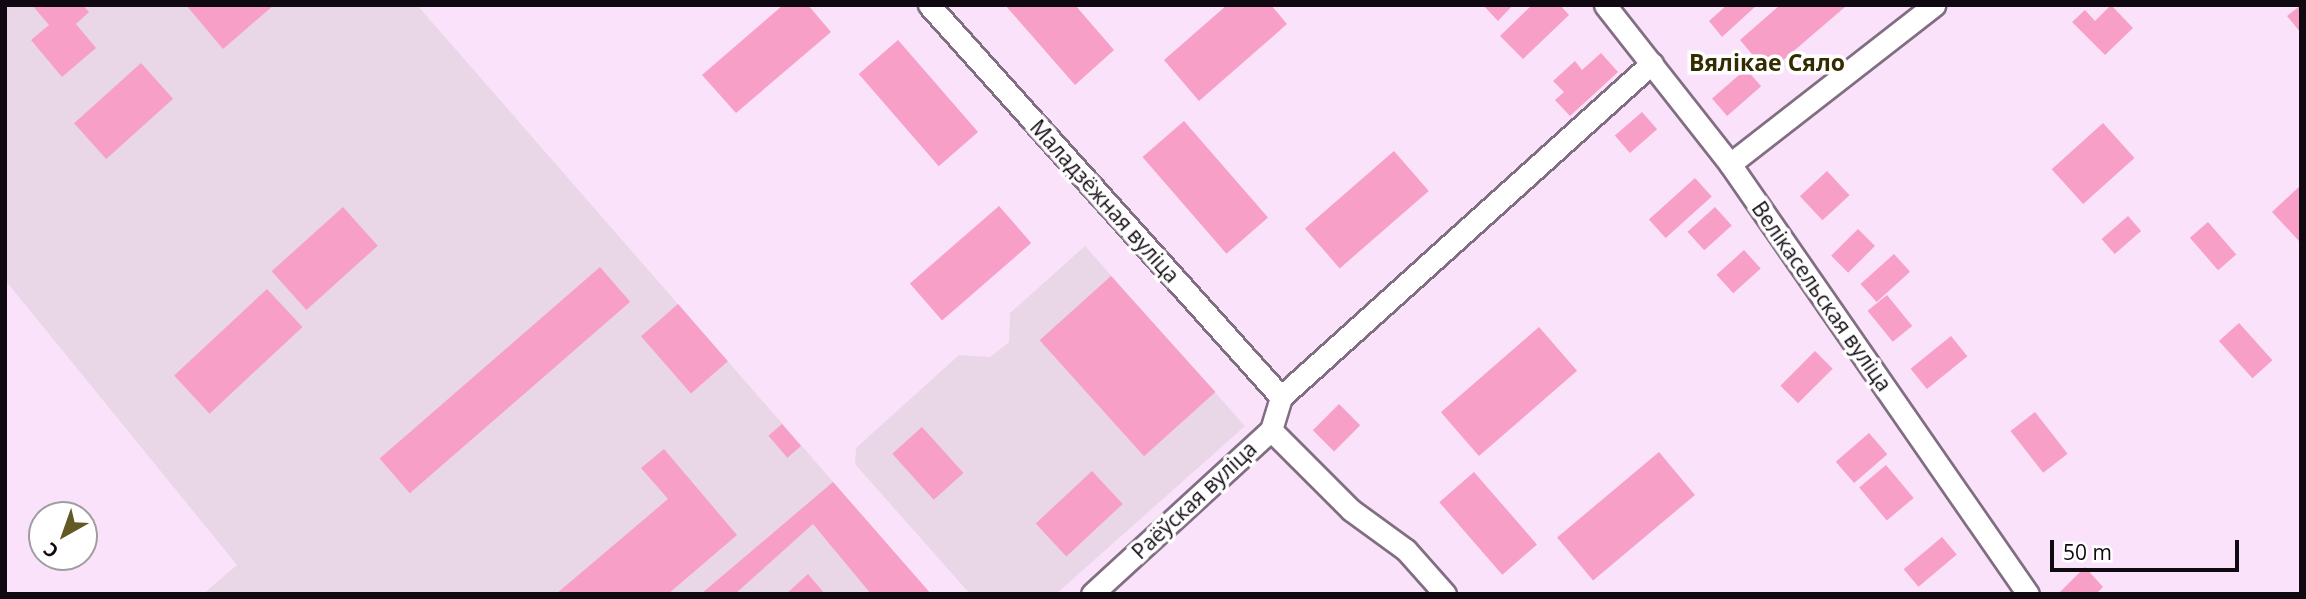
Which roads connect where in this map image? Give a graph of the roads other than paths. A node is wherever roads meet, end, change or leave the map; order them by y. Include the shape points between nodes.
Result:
1 (929, 5) edge
2 (1605, 5) edge
3 (1934, 5) edge
4 (1652, 63) junction
5 (1730, 164) junction
6 (1281, 397) junction
7 (1271, 430) junction
8 (1093, 594) edge
9 (1445, 594) edge
10 (2028, 594) edge

1 - 6 street, Маладзёжная вуліца
2 - 4 street, Велікасельская вуліца
3 - 5 street
4 - 5 street, Велікасельская вуліца
4 - 6 street
5 - 10 street, Велікасельская вуліца
6 - 7 street, Раёўская вуліца
7 - 8 street, Раёўская вуліца
7 - 9 street via 1351,510 1406,550

